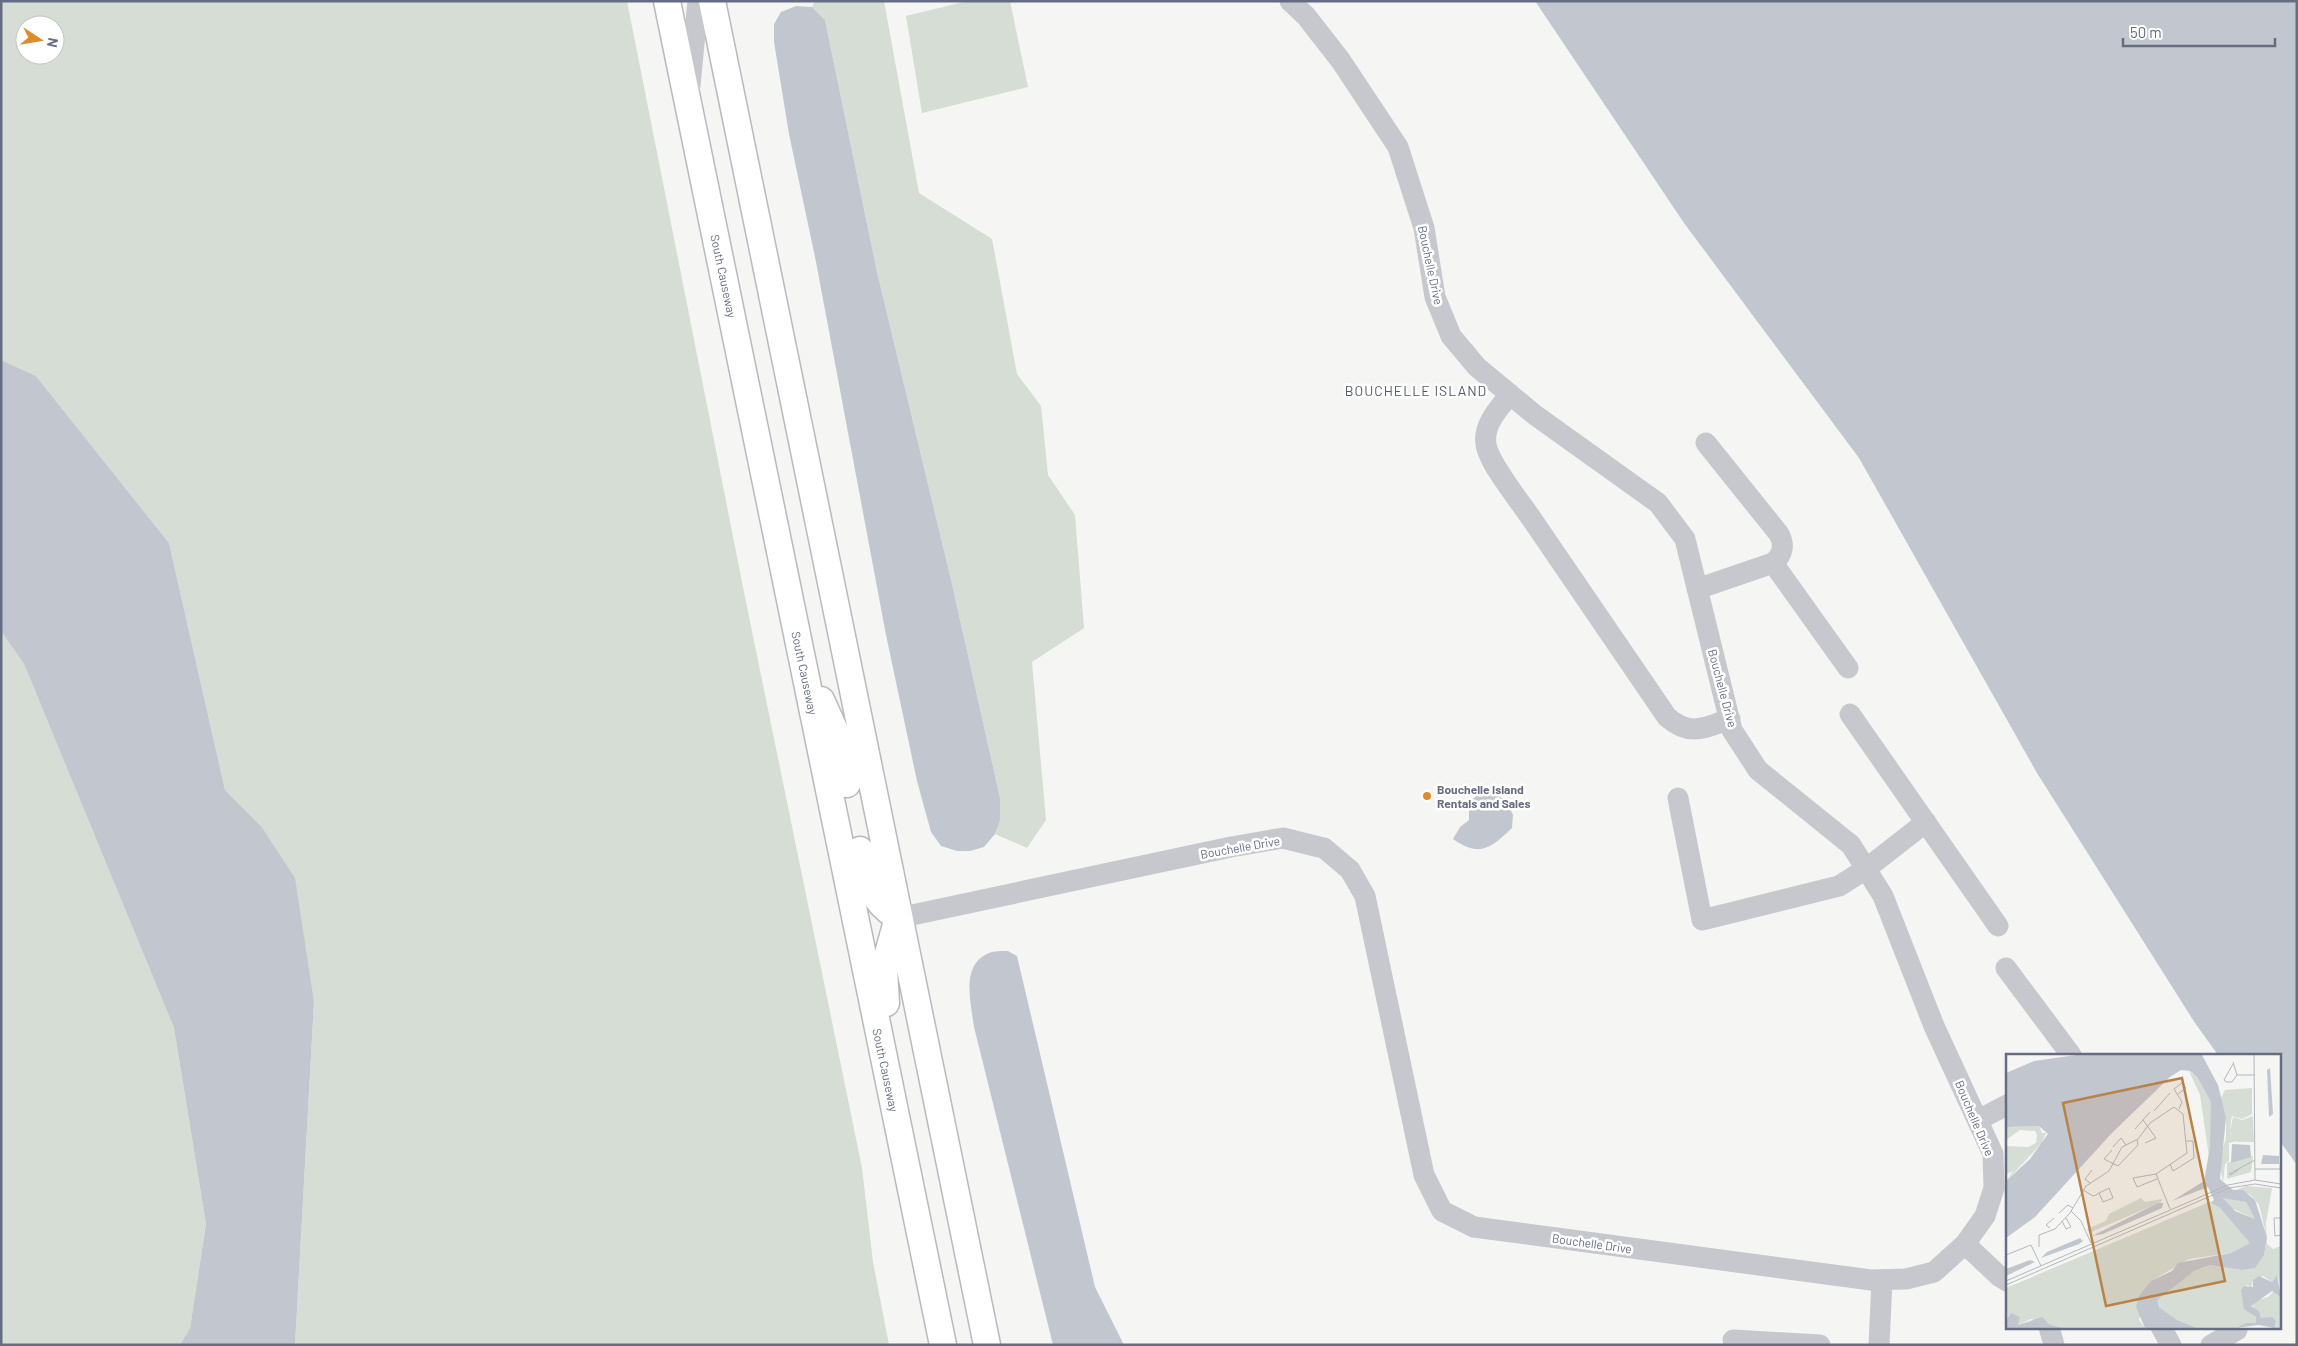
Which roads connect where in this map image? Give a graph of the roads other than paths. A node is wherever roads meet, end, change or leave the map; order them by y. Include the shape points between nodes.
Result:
1 (667, 1) edge
2 (698, 1) edge
3 (712, 1) edge
4 (1290, 1) edge
5 (689, 105) junction
6 (1510, 394) junction
7 (1706, 443) dead end
8 (1773, 563) junction
9 (1697, 589) junction
10 (803, 663) junction
11 (1848, 668) dead end
12 (1850, 714) dead end
13 (1730, 719) junction
14 (1678, 798) dead end
15 (1926, 822) junction
16 (1866, 869) junction
17 (898, 918) junction
18 (1998, 926) dead end
19 (2006, 968) dead end
20 (2070, 1054) edge
21 (889, 1084) junction
22 (2006, 1106) edge
23 (1978, 1120) junction
24 (1965, 1244) junction
25 (1882, 1280) junction
26 (2006, 1280) edge
27 (2049, 1328) edge
28 (2162, 1328) edge
29 (2236, 1328) edge
30 (1733, 1340) dead end
31 (942, 1345) edge
32 (986, 1345) edge
33 (1820, 1345) edge
34 (1879, 1345) edge
35 (2054, 1345) edge
36 (2171, 1345) edge
37 (2212, 1345) edge

1 - 5 main road, South Causeway
2 - 5 street
3 - 17 main road
4 - 6 street, Bouchelle Drive via 1341,60 1398,147 1424,228 1435,298 1451,336 1477,367
5 - 10 main road, South Causeway
6 - 9 street, Bouchelle Drive via 1658,503 1685,539
6 - 13 street via 1488,423 1485,435 1490,457 1667,717 1687,730 1700,730
7 - 8 street via 1781,539 1781,554
8 - 9 street
8 - 11 street
9 - 13 street, Bouchelle Drive
10 - 17 main road via 836,733 866,883 887,911
10 - 21 main road, South Causeway
12 - 15 street
13 - 16 street, Bouchelle Drive via 1732,730 1758,770 1851,845
14 - 16 street via 1702,920 1839,886
15 - 16 street
15 - 18 street
16 - 23 street, Bouchelle Drive via 1883,896 1934,1026
17 - 21 main road via 884,968
17 - 25 street, Bouchelle Drive via 1283,838 1324,848 1350,870 1365,896 1424,1175 1442,1211 1474,1227
17 - 32 main road
19 - 20 street
21 - 31 main road, South Causeway
22 - 23 street
23 - 24 street, Bouchelle Drive via 1993,1154 1994,1188 1985,1216
24 - 25 street, Bouchelle Drive via 1934,1272 1906,1279
24 - 26 street
25 - 34 street
27 - 35 street
28 - 36 street
29 - 37 street
30 - 33 street

